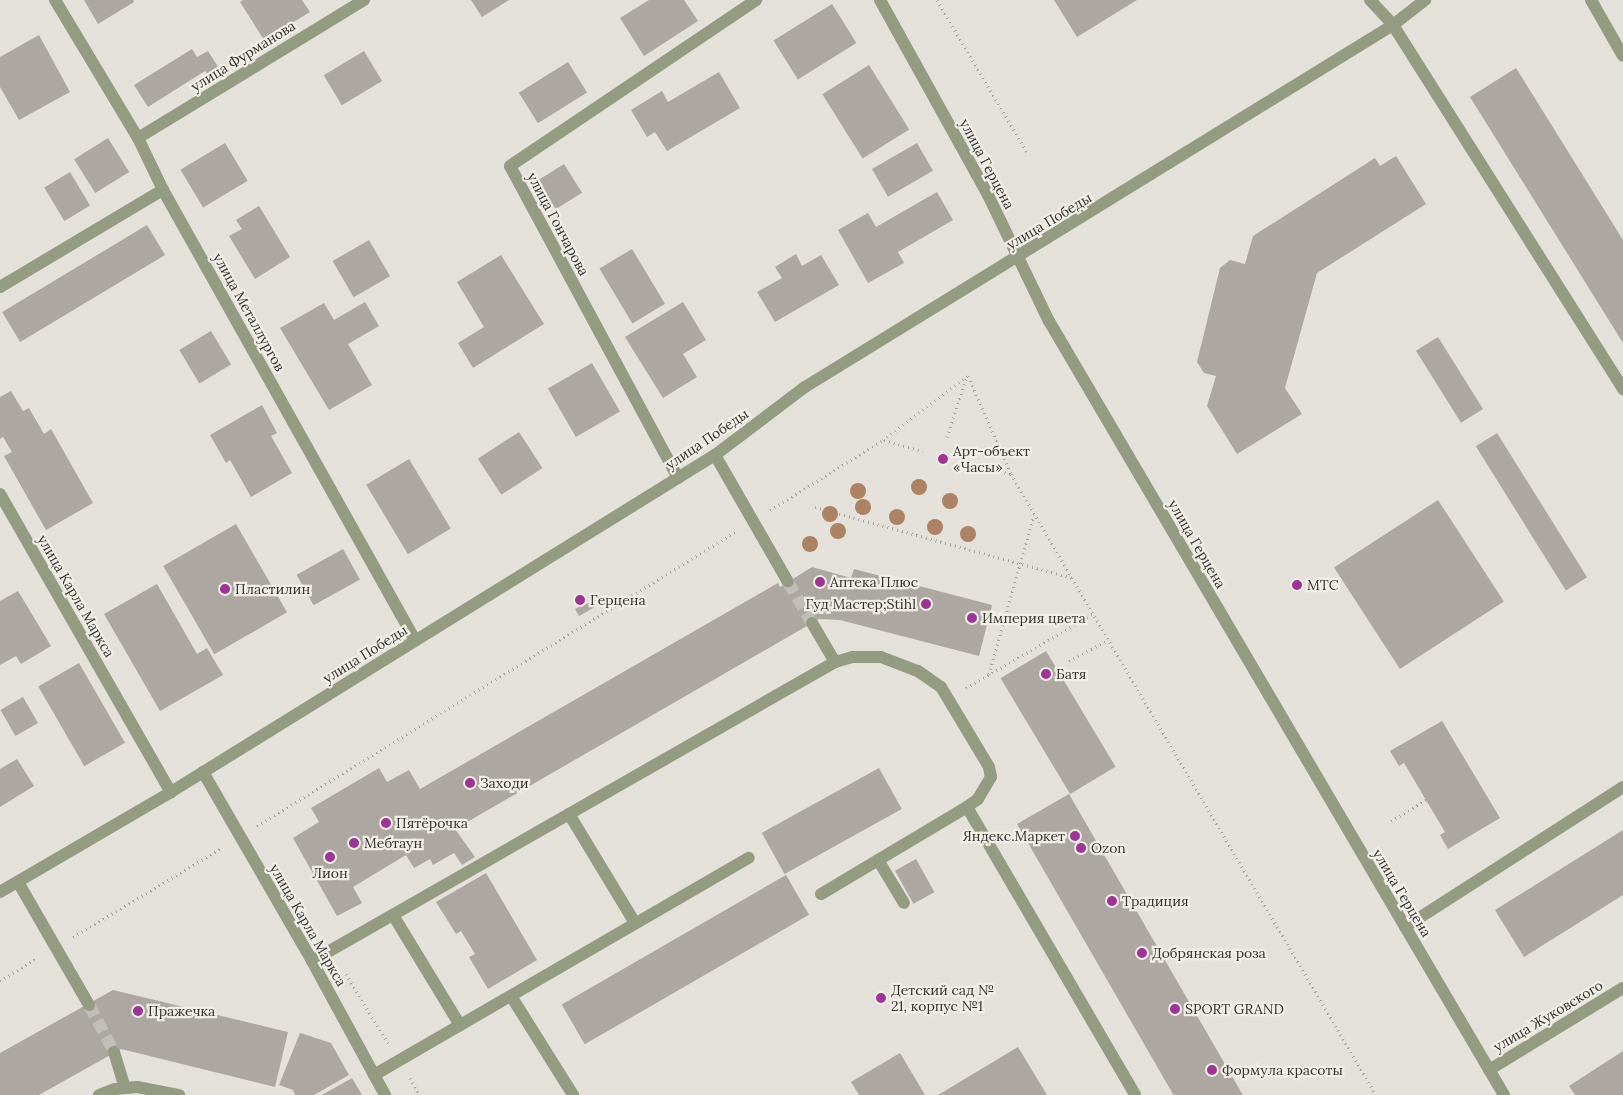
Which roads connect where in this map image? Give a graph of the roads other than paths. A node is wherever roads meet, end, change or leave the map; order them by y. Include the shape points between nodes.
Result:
1 (55, 0) edge
2 (364, 0) edge
3 (756, 0) edge
4 (880, 0) edge
5 (1370, 0) edge
6 (1425, 0) edge
7 (1591, 0) edge
8 (1393, 25) junction
9 (1623, 56) edge
10 (138, 138) junction
11 (163, 190) junction
12 (1018, 258) junction
13 (0, 287) edge
14 (1623, 389) edge
15 (715, 455) junction
16 (678, 478) junction
17 (0, 494) edge
18 (788, 582) tunnel mouth
19 (812, 623) tunnel mouth
20 (415, 640) junction
21 (834, 662) junction
22 (203, 772) junction
23 (1623, 787) edge
24 (171, 792) junction
25 (967, 807) junction
26 (569, 814) junction
27 (749, 858) dead end
28 (878, 860) junction
29 (18, 882) junction
30 (0, 892) edge
31 (821, 894) dead end
32 (904, 903) dead end
33 (393, 915) junction
34 (635, 923) junction
35 (1405, 927) junction
36 (312, 961) junction
37 (1623, 988) edge
38 (511, 996) junction
39 (89, 1005) tunnel mouth
40 (460, 1025) junction
41 (114, 1052) tunnel mouth
42 (1489, 1070) junction
43 (374, 1075) junction
44 (126, 1087) junction
45 (100, 1095) edge
46 (178, 1095) edge
47 (385, 1095) edge
48 (573, 1095) edge
49 (1135, 1095) edge
50 (1504, 1095) edge

1 - 10 street, улица Металлургов
2 - 10 street, улица Фурманова
3 - 16 street, улица Гончарова via 510,166
4 - 12 street, улица Герцена via 988,194
5 - 8 street
6 - 8 street, улица Победы
7 - 9 street
8 - 12 street, улица Победы
8 - 14 street
10 - 11 street, улица Металлургов
11 - 13 street
11 - 20 street, улица Металлургов
12 - 15 street, улица Победы via 805,387
12 - 35 street, улица Герцена via 1049,321
15 - 16 street, улица Победы
15 - 18 street
16 - 20 street, улица Победы
17 - 24 street, улица Карла Маркса
19 - 21 street
20 - 22 street, улица Победы
21 - 25 street via 867,656 898,662 931,679 949,698 989,767 991,777 978,799
21 - 26 street
22 - 24 street, улица Победы
22 - 36 street, улица Карла Маркса
23 - 35 street
24 - 29 street, улица Победы
25 - 28 street
25 - 49 street
26 - 33 street
26 - 34 street
27 - 34 street
28 - 31 street
28 - 32 street
29 - 30 street, улица Победы
29 - 39 street
33 - 36 street
33 - 40 street
34 - 38 street
35 - 42 street, улица Герцена
36 - 43 street, улица Карла Маркса
37 - 42 street, улица Жуковского
38 - 40 street
38 - 48 street
40 - 43 street
41 - 44 street
42 - 50 street, улица Герцена
43 - 47 street, улица Карла Маркса
44 - 45 street
44 - 46 street

